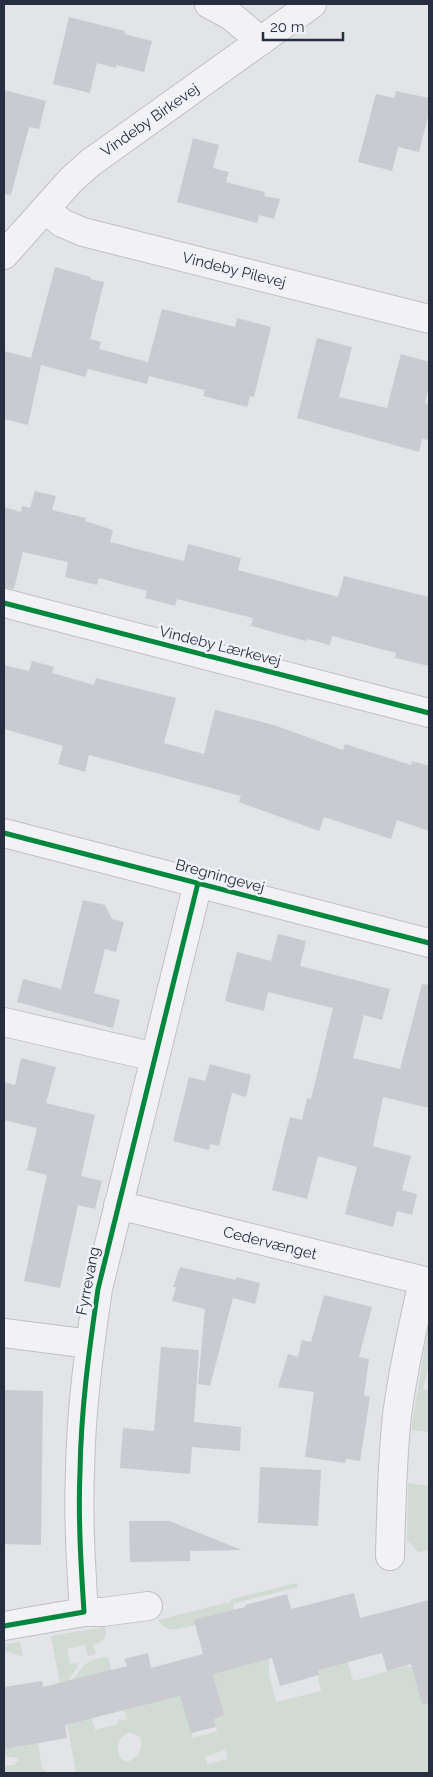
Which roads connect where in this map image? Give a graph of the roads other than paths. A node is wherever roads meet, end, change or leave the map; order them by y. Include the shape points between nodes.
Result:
1 (209, 4) edge
2 (312, 4) edge
3 (261, 41) junction
4 (45, 209) junction
5 (4, 255) edge
6 (429, 319) edge
7 (4, 603) edge
8 (429, 713) edge
9 (4, 833) edge
10 (198, 883) junction
11 (429, 943) edge
12 (4, 1022) edge
13 (155, 1057) junction
14 (118, 1205) junction
15 (426, 1281) edge
16 (4, 1333) edge
17 (90, 1344) junction
18 (390, 1556) dead end
19 (148, 1606) dead end
20 (84, 1612) junction
21 (4, 1626) edge

1 - 3 street
2 - 3 street, Vindeby Birkevej
3 - 4 street, Vindeby Birkevej via 90,163
4 - 5 street, Vindeby Birkevej
4 - 6 street, Vindeby Pilevej via 83,232
7 - 8 street, Vindeby Lærkevej
9 - 10 street, Bregningevej
10 - 11 street, Bregningevej
10 - 13 street, Fyrrevang
12 - 13 street
13 - 14 street, Fyrrevang
14 - 15 street, Cedervænget
14 - 17 street, Fyrrevang via 98,1289
15 - 18 street, Cedervænget via 408,1348 397,1416
16 - 17 street
17 - 20 street, Fyrrevang via 80,1472
19 - 20 street
20 - 21 street

